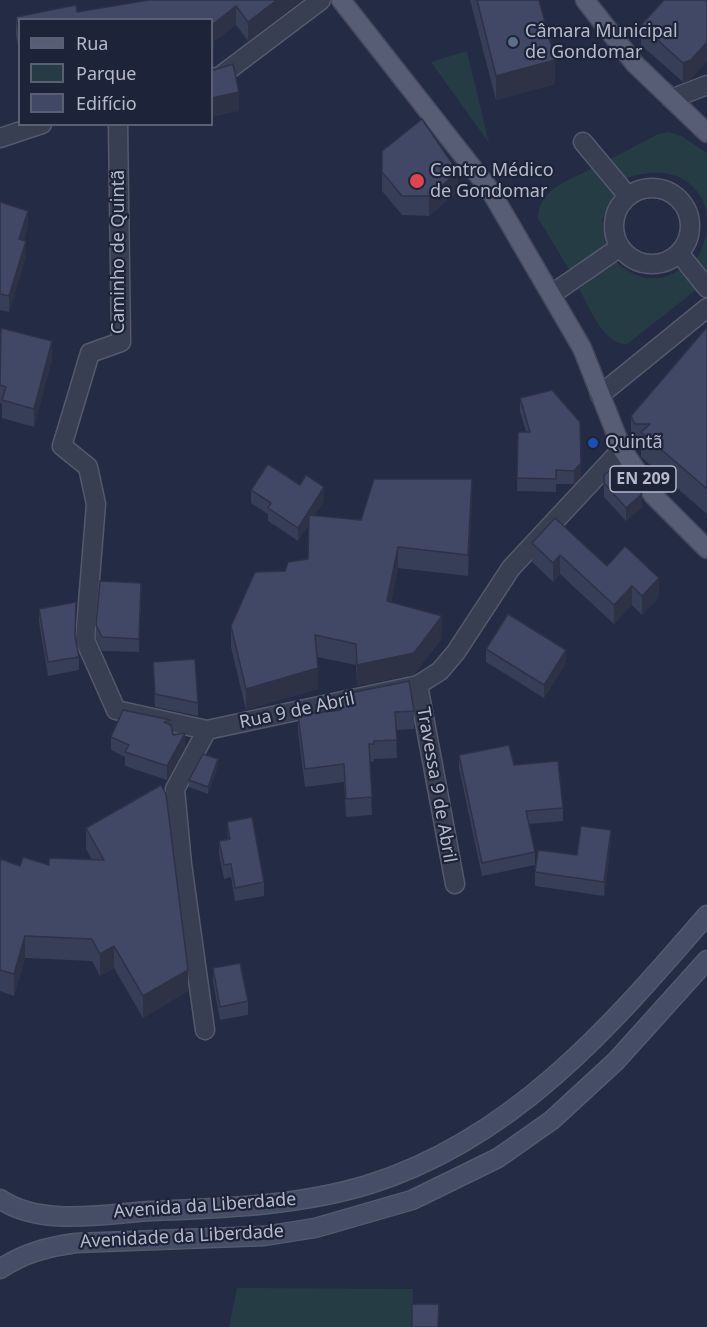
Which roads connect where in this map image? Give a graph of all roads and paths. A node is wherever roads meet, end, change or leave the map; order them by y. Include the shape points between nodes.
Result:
1 (321, 0) edge
2 (341, 0) edge
3 (585, 0) edge
4 (213, 78) edge
5 (707, 85) edge
6 (671, 99) junction
7 (36, 126) edge
8 (118, 126) edge
9 (707, 134) edge
10 (0, 138) edge
11 (583, 142) dead end
12 (628, 196) junction
13 (620, 247) junction
14 (679, 253) junction
15 (707, 288) edge
16 (552, 294) junction
17 (707, 308) edge
18 (600, 395) junction
19 (622, 449) junction
20 (707, 549) edge
21 (418, 685) junction
22 (207, 730) junction
23 (455, 884) dead end
24 (707, 915) edge
25 (707, 960) edge
26 (205, 1030) dead end
27 (0, 1199) edge
28 (0, 1269) edge

1 - 4 street
2 - 16 main road, EN 209 via 490,190
3 - 6 main road via 636,64
5 - 6 street
6 - 9 main road
7 - 10 street
8 - 22 street, Caminho de Quintã via 121,342 90,353 62,446 87,467 96,504 85,639 116,710
11 - 12 street
12 - 13 street via 613,223
12 - 14 street via 646,188 659,188 680,201 690,223 689,236
13 - 14 street via 629,257 653,265
13 - 16 street
14 - 15 street
16 - 18 main road, EN 209 via 582,348
17 - 18 street
18 - 19 main road, EN 209
19 - 20 main road, EN 209 via 653,495
19 - 21 street, Rua 9 de Abril via 511,568 440,671
21 - 22 street, Rua 9 de Abril
21 - 23 street, Travessa 9 de Abril
22 - 26 street via 175,789
24 - 27 main road, Avenida da Liberdade via 598,1038 536,1094 464,1142 411,1167 337,1192 243,1207 53,1215 13,1208
25 - 28 main road, Avenidade da Liberdade via 616,1061 552,1120 498,1158 412,1200 315,1228 264,1236 49,1247 20,1255

